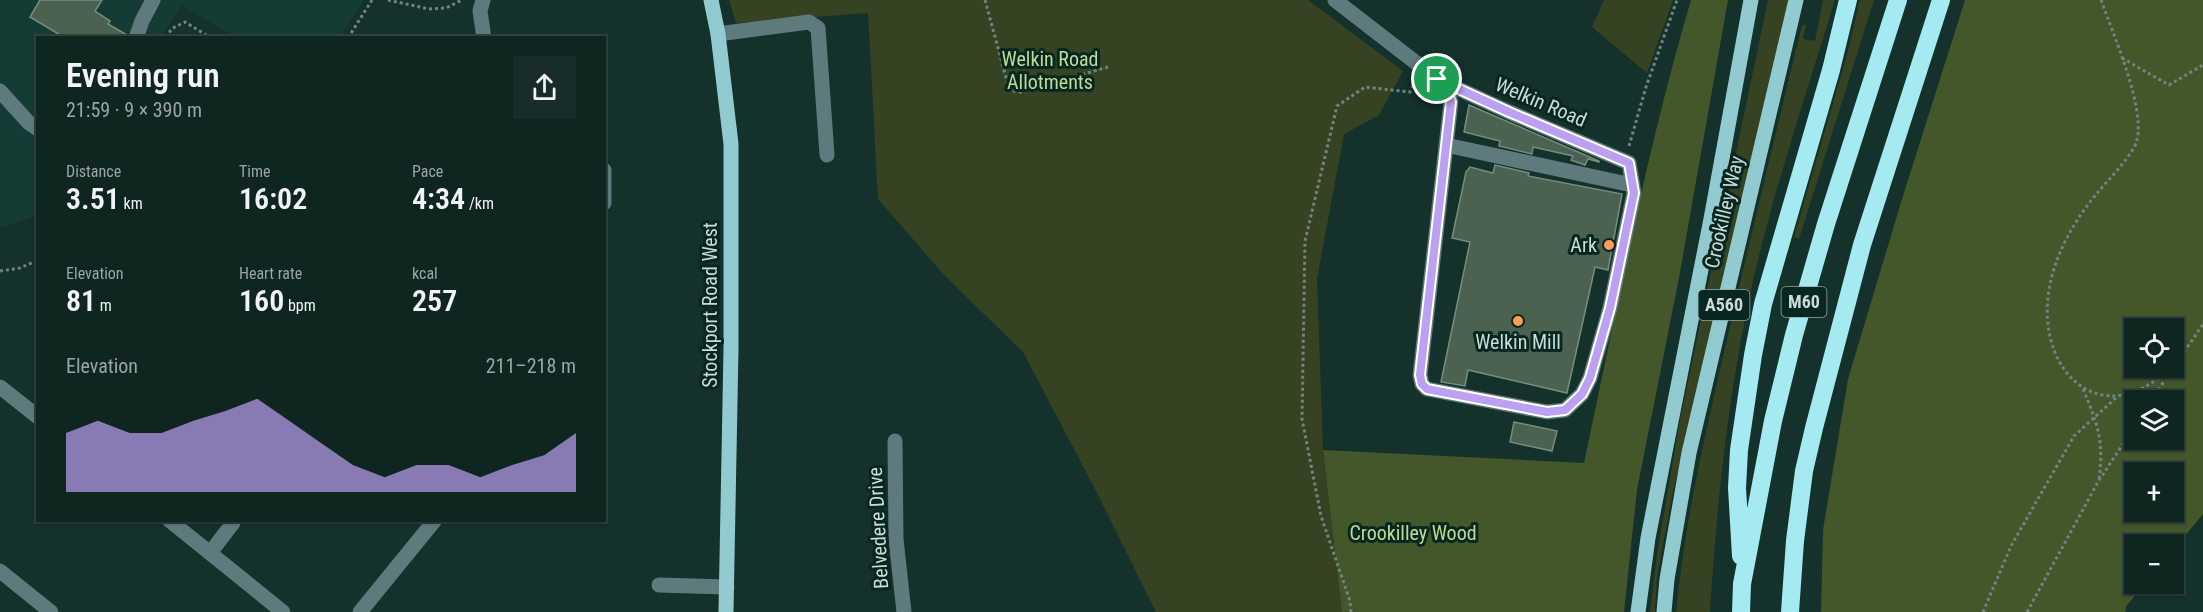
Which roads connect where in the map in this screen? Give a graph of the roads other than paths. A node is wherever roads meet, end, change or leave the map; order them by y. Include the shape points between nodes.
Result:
1 (153, 0) edge
2 (483, 0) edge
3 (711, 0) edge
4 (1335, 0) edge
5 (1751, 0) edge
6 (1796, 0) edge
7 (1848, 0) edge
8 (1898, 0) edge
9 (1941, 0) edge
10 (718, 34) junction
11 (137, 36) edge
12 (484, 36) edge
13 (1437, 79) junction
14 (0, 91) edge
15 (36, 128) edge
16 (1446, 145) junction
17 (827, 154) dead end
18 (1632, 185) junction
19 (0, 387) edge
20 (36, 415) edge
21 (895, 441) dead end
22 (171, 522) edge
23 (231, 522) edge
24 (433, 522) edge
25 (210, 553) junction
26 (0, 571) edge
27 (1742, 584) junction
28 (659, 585) dead end
29 (727, 587) junction
30 (51, 612) edge
31 (283, 612) edge
32 (360, 612) edge
33 (726, 612) edge
34 (904, 612) edge
35 (1638, 612) edge
36 (1664, 612) edge
37 (1741, 612) edge
38 (1791, 612) edge

1 - 11 street
2 - 12 street via 480,11
3 - 10 main road, Stockport Road West
4 - 13 street, Welkin Road
5 - 35 main road, Crookilley Way / A560 via 1648,538
6 - 36 main road, Crookilley Way / A560 via 1689,453
7 - 27 highway, M60 via 1753,355 1737,488
8 - 27 highway, M60 via 1794,335
9 - 38 highway, M60 via 1862,245 1814,428 1795,541
10 - 17 street via 808,22 818,28
10 - 29 main road, Stockport Road West via 731,144
13 - 16 street, Welkin Road via 1451,102
13 - 18 street, Welkin Road via 1629,163
14 - 15 street
16 - 18 street
16 - 18 street via 1420,375 1427,389 1547,412 1565,410 1574,402 1590,378 1610,308 1634,193
19 - 20 street
21 - 34 street, Belvedere Drive via 896,539
22 - 25 street
23 - 25 street
24 - 32 street
25 - 31 street
26 - 30 street
27 - 37 highway, M60
28 - 29 street
29 - 33 main road, Stockport Road West

